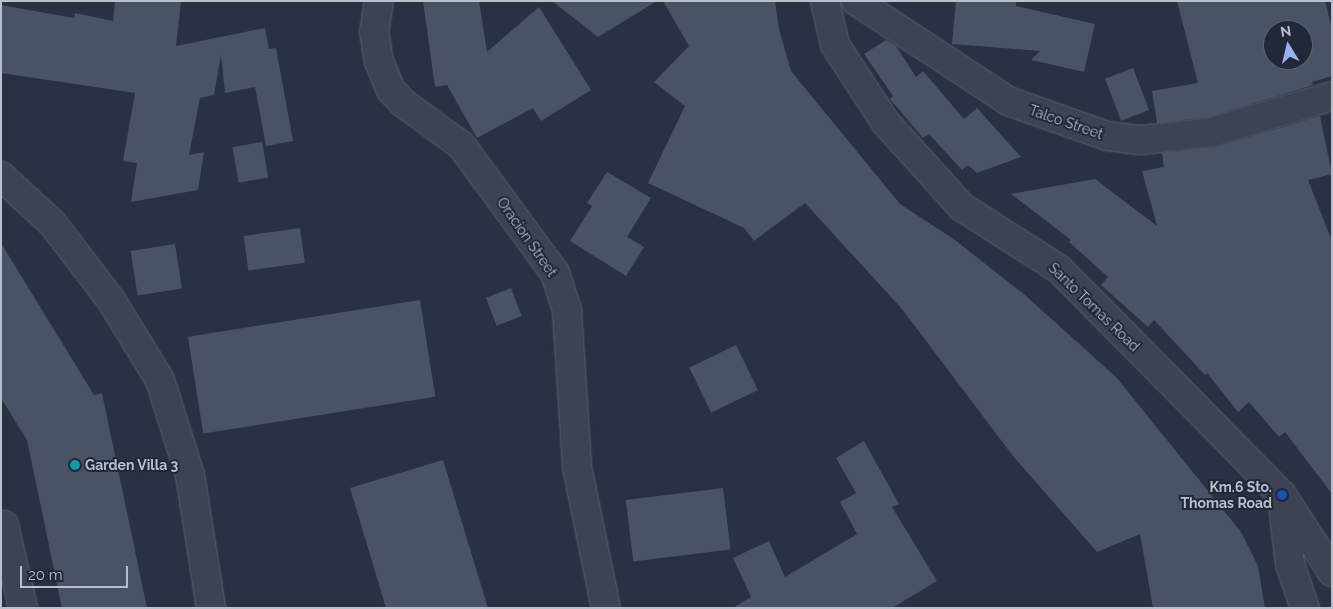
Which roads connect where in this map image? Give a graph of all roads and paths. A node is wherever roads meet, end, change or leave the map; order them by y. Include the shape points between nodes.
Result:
1 (379, 1) edge
2 (825, 1) edge
3 (856, 1) edge
4 (1332, 96) edge
5 (1, 176) edge
6 (1282, 495) junction
7 (2, 519) edge
8 (1324, 545) edge
9 (1332, 572) edge
10 (23, 608) edge
11 (211, 608) edge
12 (606, 608) edge
13 (1305, 608) edge

1 - 12 street, Oracion Street via 374,30 378,61 391,90 403,103 461,145 555,274 567,311 577,467
2 - 6 street, Santo Tomas Road via 835,45 862,88 886,123 962,207 1058,269
3 - 4 street, Talco Street via 1008,101 1107,136 1142,140 1212,132
5 - 11 street via 53,224 111,300 160,380 190,475
6 - 8 street, Santo Tomas Road
6 - 13 street via 1290,564
7 - 10 street
8 - 9 street, Santo Tomas Road

